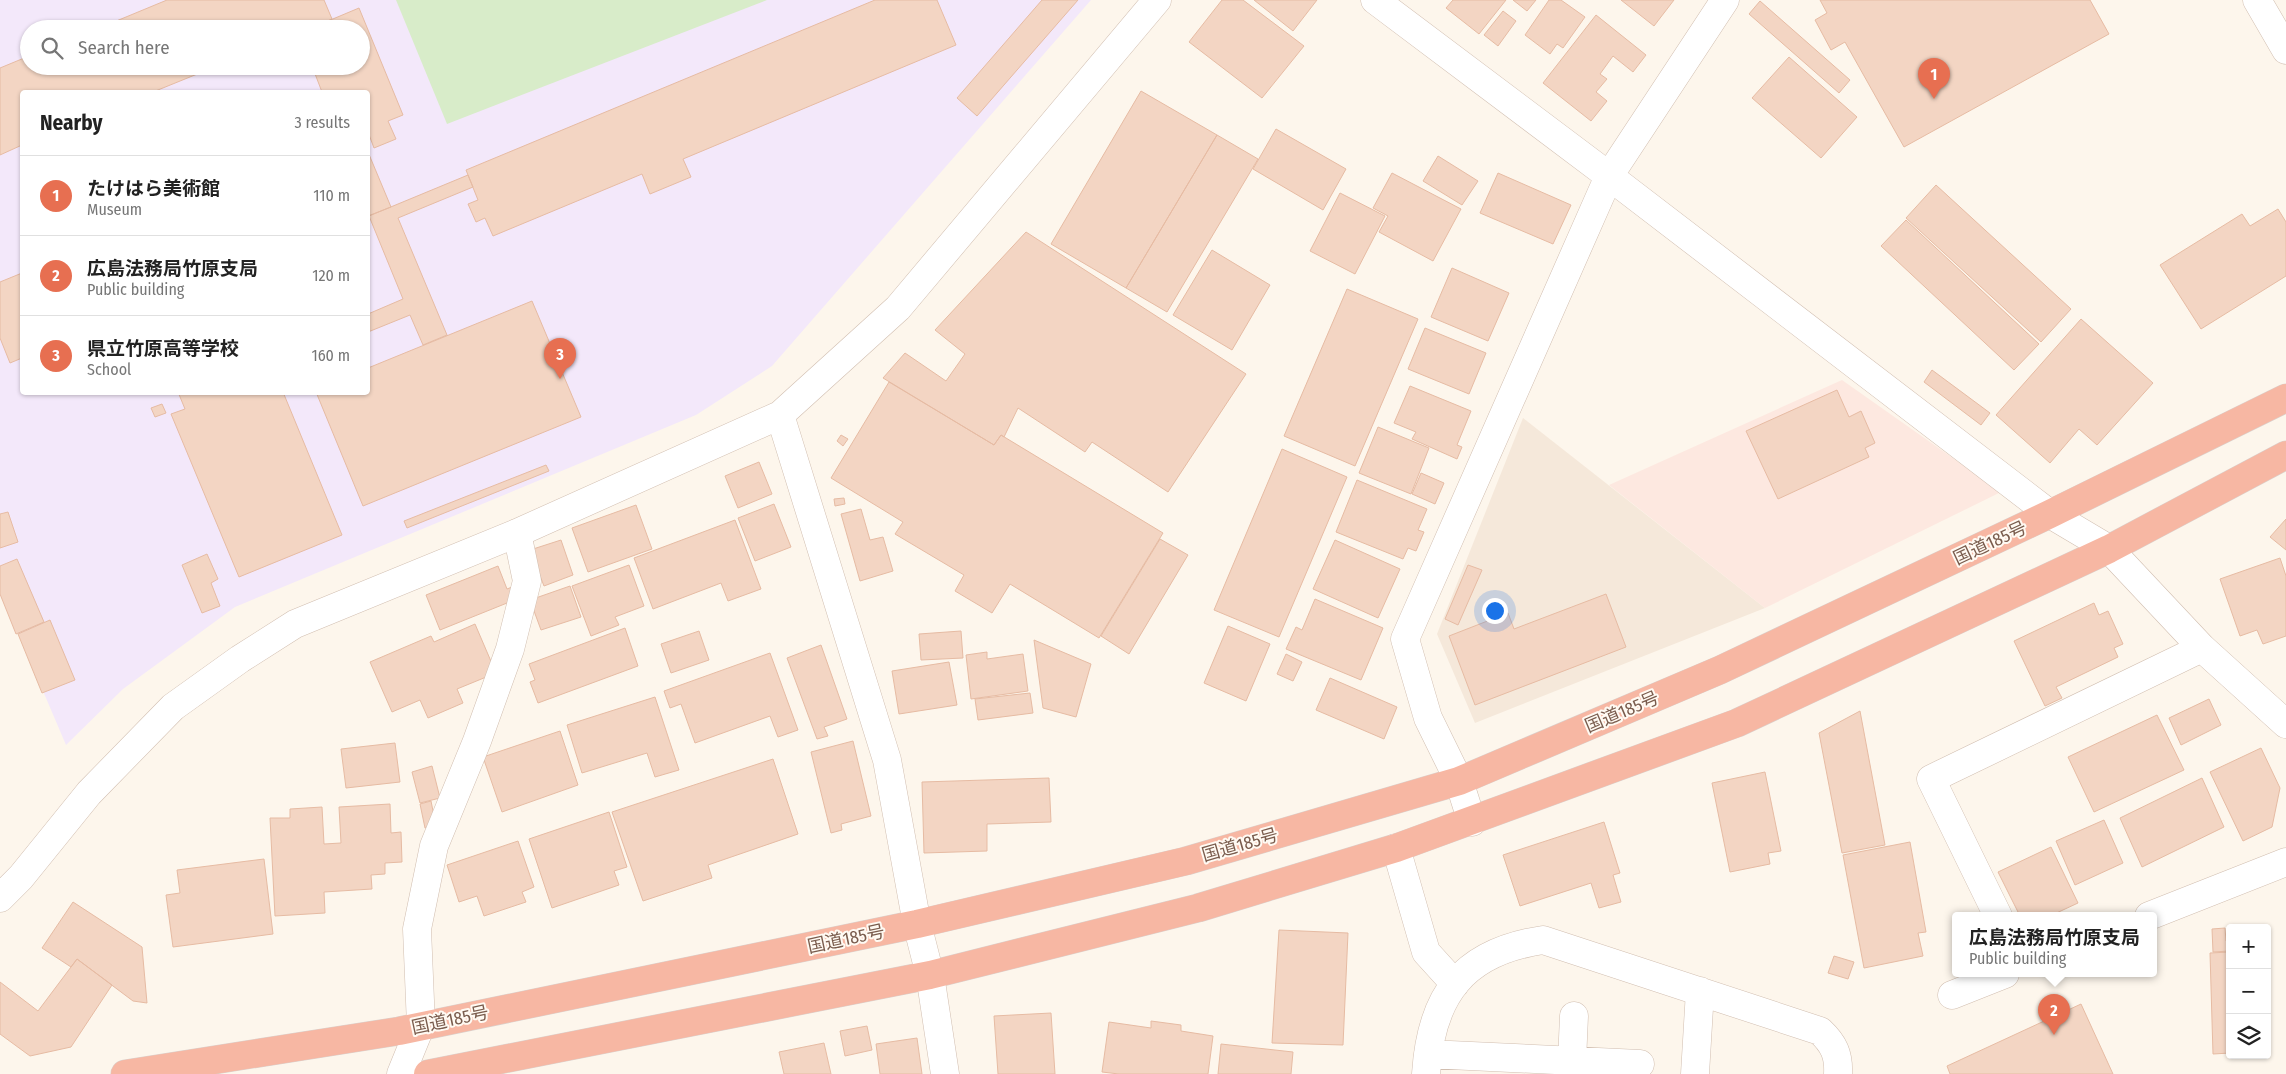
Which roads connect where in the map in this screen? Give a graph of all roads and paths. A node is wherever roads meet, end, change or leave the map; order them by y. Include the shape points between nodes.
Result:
1 (1156, 0) edge
2 (1375, 0) edge
3 (1725, 0) edge
4 (2257, 0) edge
5 (2286, 50) edge
6 (1609, 176) junction
7 (2286, 398) edge
8 (780, 415) junction
9 (2286, 455) edge
10 (2050, 514) junction
11 (517, 533) junction
12 (2109, 550) junction
13 (2202, 648) junction
14 (2286, 724) edge
15 (1459, 781) junction
16 (1472, 822) junction
17 (1396, 848) junction
18 (2286, 862) edge
19 (0, 898) edge
20 (1996, 912) edge
21 (2157, 913) edge
22 (917, 924) junction
23 (930, 975) junction
24 (1997, 977) edge
25 (1455, 984) junction
26 (1700, 991) junction
27 (1952, 995) dead end
28 (1574, 1016) dead end
29 (422, 1025) junction
30 (1572, 1061) junction
31 (1427, 1064) edge
32 (1640, 1064) dead end
33 (124, 1074) edge
34 (401, 1074) edge
35 (428, 1074) edge
36 (945, 1074) edge
37 (1695, 1074) edge
38 (1838, 1074) edge

1 - 8 street via 898,308
2 - 6 street
3 - 6 street
4 - 5 street
6 - 10 street
6 - 15 street via 1405,639 1428,718
7 - 10 highway, 国道185号
8 - 11 street
8 - 22 street via 887,760
9 - 12 highway
10 - 12 street
10 - 15 highway, 国道185号 via 1720,670
11 - 19 street via 295,624 232,664 173,707 89,793
11 - 29 street via 527,581 510,649 434,846 417,929
12 - 13 street
12 - 16 highway via 1737,723
13 - 14 street
13 - 20 street via 1931,779
15 - 16 street
15 - 22 highway, 国道185号 via 1186,861
16 - 17 highway
17 - 23 highway via 1198,908
17 - 25 street via 1426,952
18 - 21 street
22 - 23 street
22 - 29 highway, 国道185号
23 - 35 highway
23 - 36 street
24 - 27 street
25 - 26 street via 1492,954 1517,944 1543,940
25 - 31 street via 1434,1022
26 - 37 street
26 - 38 street via 1820,1031 1832,1042 1838,1059
28 - 30 street
29 - 33 highway, 国道185号
29 - 34 street
30 - 31 street
30 - 32 street

